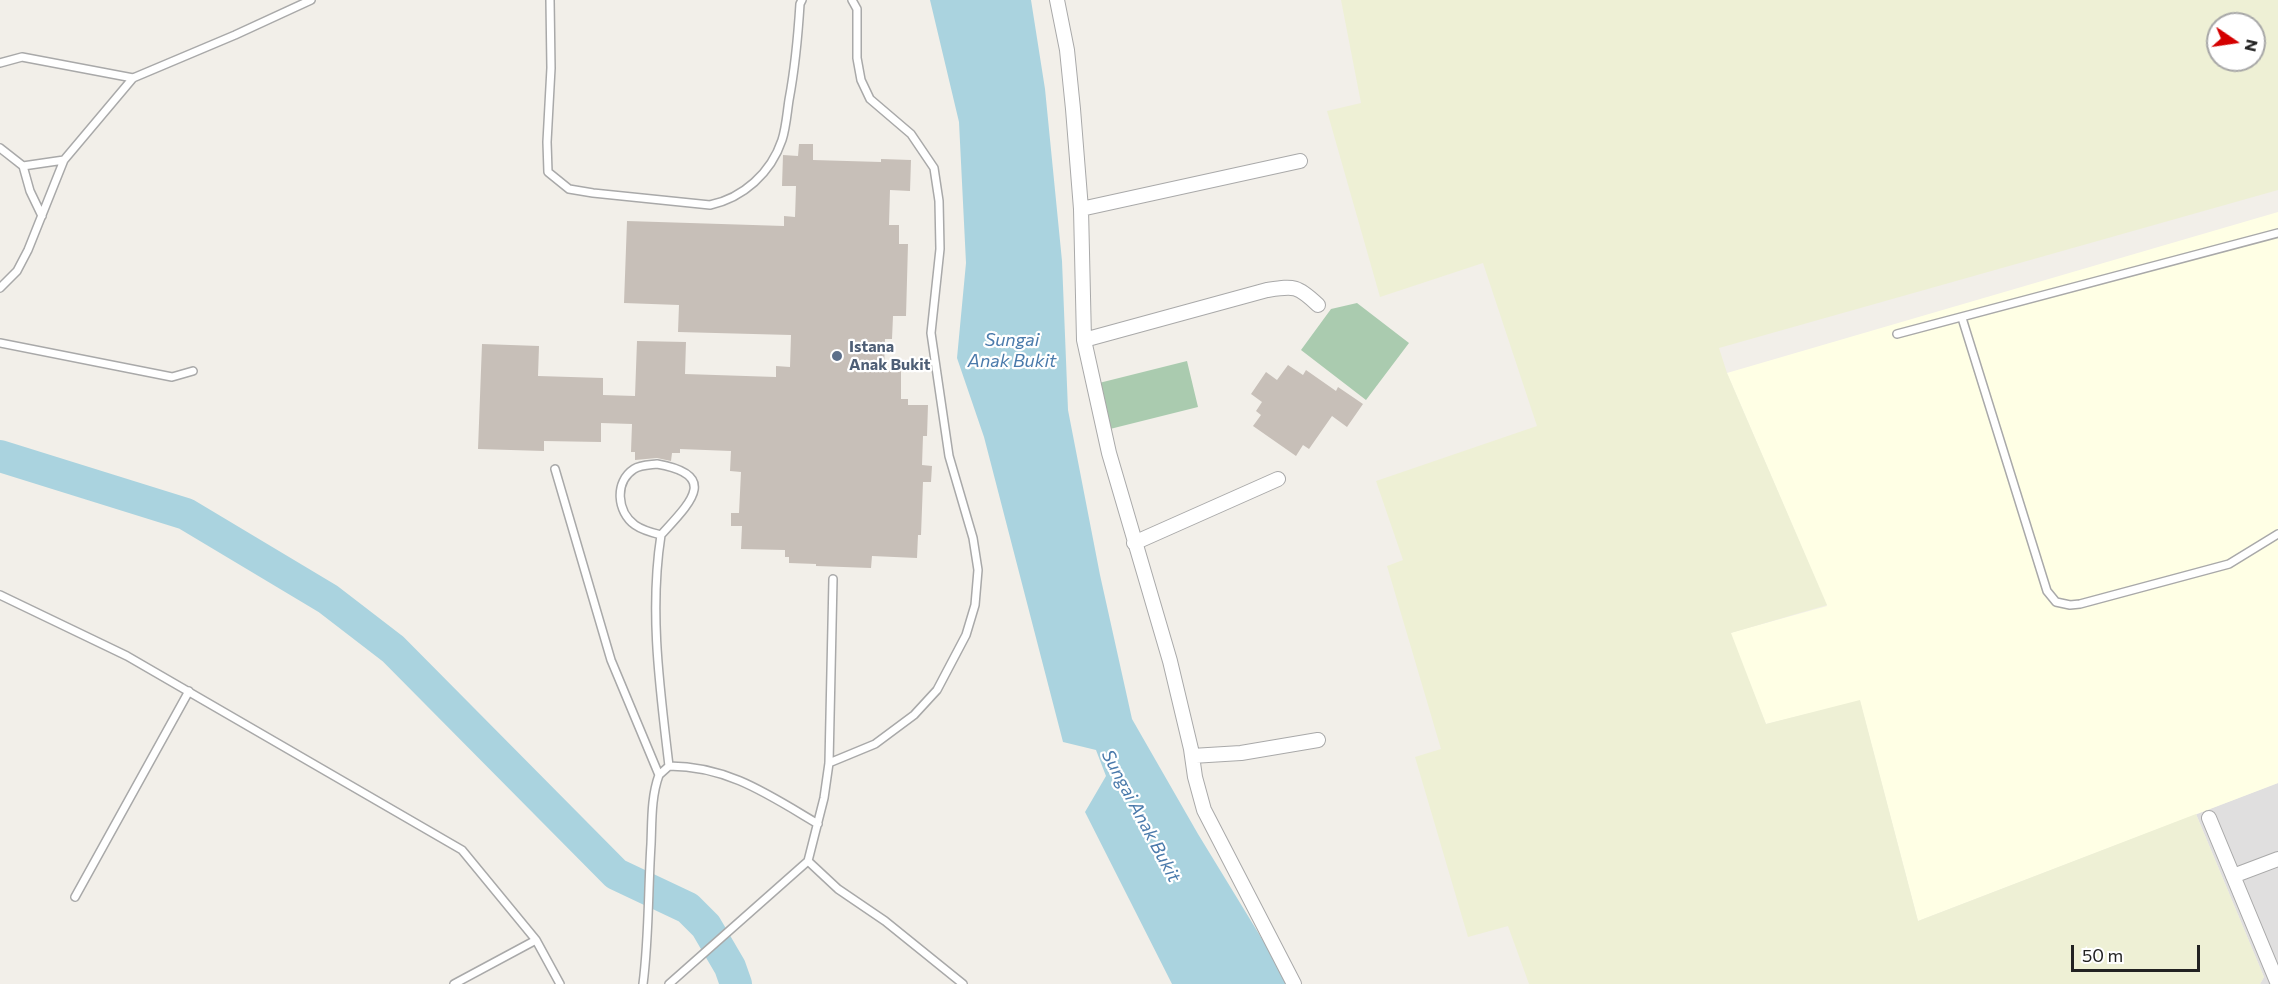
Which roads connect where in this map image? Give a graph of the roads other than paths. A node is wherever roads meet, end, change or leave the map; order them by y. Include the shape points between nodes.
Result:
1 (311, 0) edge
2 (550, 0) edge
3 (802, 0) edge
4 (852, 0) edge
5 (1057, 0) edge
6 (0, 63) edge
7 (133, 78) junction
8 (0, 148) edge
9 (64, 160) junction
10 (1300, 161) dead end
11 (23, 166) junction
12 (1081, 209) junction
13 (42, 216) junction
14 (2278, 233) edge
15 (0, 288) edge
16 (1318, 305) dead end
17 (1962, 318) junction
18 (1897, 334) dead end
19 (1084, 340) junction
20 (0, 343) edge
21 (193, 371) dead end
22 (555, 469) dead end
23 (1278, 478) dead end
24 (2278, 534) edge
25 (661, 535) junction
26 (1134, 543) junction
27 (833, 579) dead end
28 (0, 595) edge
29 (189, 691) junction
30 (1318, 740) dead end
31 (1192, 756) junction
32 (829, 762) junction
33 (669, 766) junction
34 (659, 775) junction
35 (2209, 818) dead end
36 (818, 824) junction
37 (2278, 859) edge
38 (808, 861) junction
39 (2233, 876) junction
40 (75, 897) dead end
41 (537, 940) junction
42 (454, 984) edge
43 (560, 984) edge
44 (643, 984) edge
45 (669, 984) edge
46 (963, 984) edge
47 (1294, 984) edge
48 (2278, 984) edge

1 - 7 lane
2 - 3 lane via 548,172 569,189 710,205 722,203 760,178 782,140
4 - 32 lane via 857,9 861,80 870,99 911,134 934,168 940,249 931,333 949,456 973,538 978,570 975,605 966,635 937,690 914,715 875,744
5 - 12 street via 1067,50
6 - 7 lane via 22,57
7 - 9 lane
8 - 11 lane
9 - 11 lane
9 - 13 lane
10 - 12 street
11 - 13 lane
12 - 19 street
13 - 15 lane via 16,271
14 - 17 lane
16 - 19 street via 1293,286
17 - 18 lane
17 - 24 lane via 2047,591 2056,602 2080,604 2229,564
19 - 26 street
20 - 21 lane via 172,377
22 - 34 lane via 611,660
23 - 26 street
25 - 25 lane via 692,498 694,480 675,467 640,466 624,480 620,497 623,512 635,525
25 - 33 lane via 656,652
26 - 31 street via 1170,661
27 - 32 lane
28 - 29 lane via 128,656
29 - 40 lane
29 - 41 lane via 462,850
30 - 31 street via 1241,753
31 - 47 street via 1204,810
32 - 36 lane
33 - 34 lane
33 - 36 lane via 716,771 753,785
34 - 44 lane via 652,813
35 - 39 street
36 - 38 lane
37 - 39 street
38 - 45 lane
38 - 46 lane via 838,889
39 - 48 street
41 - 42 lane
41 - 43 lane

